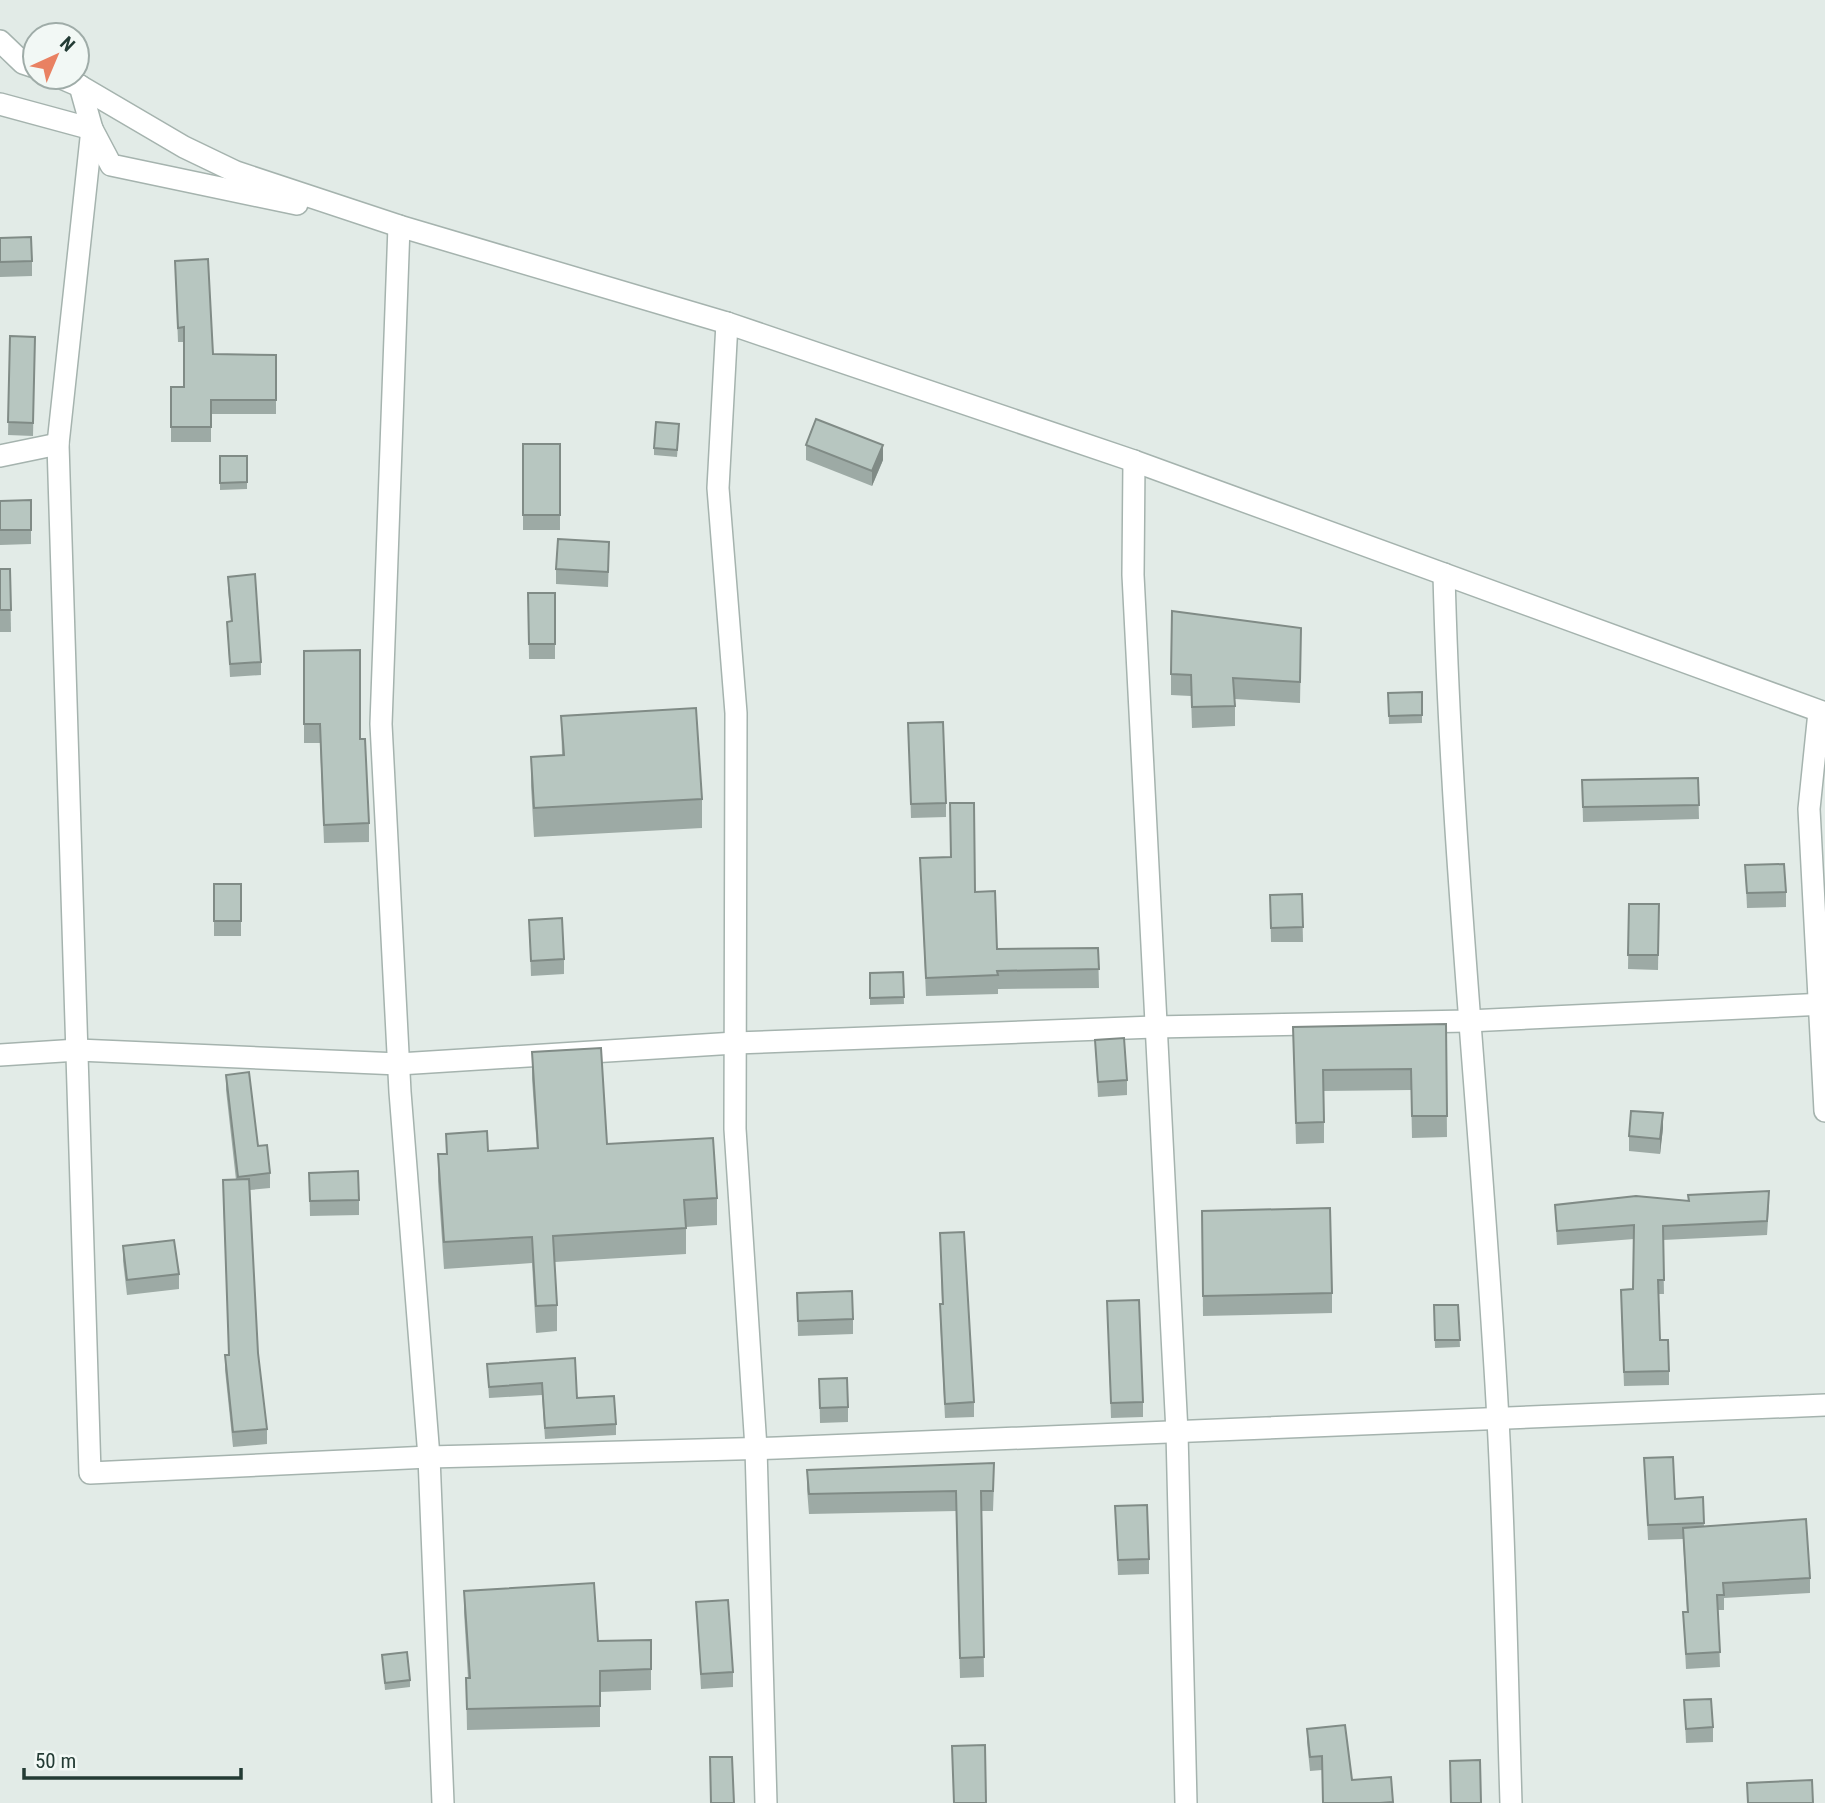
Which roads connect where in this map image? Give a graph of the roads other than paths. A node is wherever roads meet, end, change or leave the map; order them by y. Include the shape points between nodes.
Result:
1 (0, 41) edge
2 (21, 61) edge
3 (81, 91) edge
4 (89, 91) edge
5 (0, 104) edge
6 (92, 129) junction
7 (398, 226) junction
8 (727, 323) junction
9 (58, 444) junction
10 (0, 456) edge
11 (1134, 461) junction
12 (1444, 574) junction
13 (1822, 712) edge
14 (1822, 1005) edge
15 (1468, 1021) junction
16 (1154, 1027) junction
17 (736, 1043) junction
18 (78, 1050) junction
19 (0, 1055) edge
20 (399, 1064) junction
21 (1825, 1111) edge
22 (1825, 1405) edge
23 (1498, 1419) junction
24 (1177, 1432) junction
25 (756, 1448) junction
26 (429, 1457) junction
27 (443, 1803) edge
28 (765, 1803) edge
29 (1186, 1803) edge
30 (1511, 1803) edge

1 - 2 street
3 - 6 street
4 - 7 street via 236,172
5 - 6 street
6 - 7 street via 111,165
6 - 9 street
7 - 8 street
7 - 20 street via 381,724
8 - 11 street
8 - 17 street via 718,488 736,713
9 - 10 street
9 - 18 street
11 - 12 street
11 - 16 street via 1133,575
12 - 13 street
12 - 15 street
13 - 14 street via 1809,809
14 - 15 street
14 - 21 street
15 - 16 street
15 - 23 street
16 - 17 street
16 - 24 street
17 - 20 street
17 - 25 street via 735,1129
18 - 19 street
18 - 20 street
18 - 26 street via 90,1473
20 - 26 street
22 - 23 street
23 - 24 street
23 - 30 street
24 - 25 street
24 - 29 street
25 - 26 street
25 - 28 street
26 - 27 street

